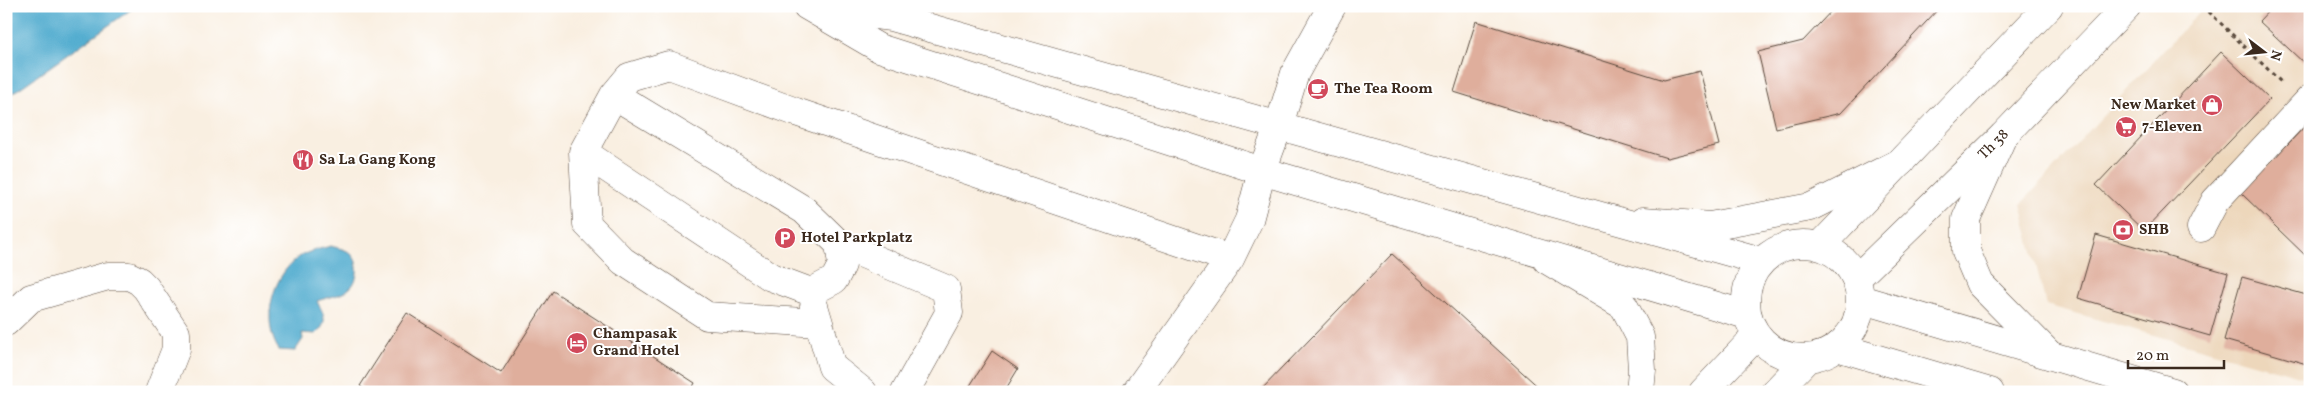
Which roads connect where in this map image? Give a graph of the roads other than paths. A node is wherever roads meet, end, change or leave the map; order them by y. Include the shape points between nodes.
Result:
1 (1332, 6) edge
2 (2049, 6) edge
3 (2127, 6) edge
4 (808, 7) edge
5 (614, 95) junction
6 (2307, 102) edge
7 (1279, 126) junction
8 (2003, 136) junction
9 (583, 152) junction
10 (1901, 162) junction
11 (1262, 171) junction
12 (1611, 219) junction
13 (2201, 228) dead end
14 (839, 244) junction
15 (1820, 245) junction
16 (1533, 252) junction
17 (1230, 259) junction
18 (1761, 261) junction
19 (1858, 289) junction
20 (811, 292) junction
21 (6, 322) edge
22 (819, 323) junction
23 (1752, 325) junction
24 (1837, 347) junction
25 (2050, 355) junction
26 (1807, 359) junction
27 (159, 392) edge
28 (863, 392) edge
29 (904, 392) edge
30 (1136, 392) edge
31 (1640, 392) edge
32 (1703, 392) edge
33 (1775, 392) edge
34 (1990, 392) edge
35 (2174, 392) edge

1 - 7 main road via 1295,73
2 - 10 main road
3 - 8 main road, Th 38
4 - 7 main road via 891,17
4 - 11 main road via 879,48
5 - 9 main road
5 - 14 main road via 804,210
5 - 17 main road via 629,78 669,65 796,112
6 - 13 main road via 2215,201
7 - 11 main road
7 - 12 main road
8 - 19 main road, Th 38
8 - 25 main road via 1966,219 1966,251 1980,284
9 - 20 main road via 771,277
9 - 22 main road via 587,224 623,261 707,316
10 - 12 main road via 1810,207 1765,217 1710,226
10 - 15 main road
11 - 16 main road
11 - 17 main road via 1249,220
12 - 18 main road
14 - 20 main road via 842,265 834,280
14 - 29 main road via 946,289 949,313
15 - 18 main road via 1789,245
15 - 19 main road via 1840,256
16 - 23 main road
16 - 31 main road via 1624,306 1640,337
17 - 30 main road
18 - 23 main road via 1747,285
19 - 24 main road via 1855,326
19 - 25 main road
20 - 22 main road
21 - 27 main road via 31,298 108,276 129,276 146,288 176,332 176,349
22 - 28 main road via 832,367
23 - 26 main road via 1771,349 1789,357
23 - 32 main road
24 - 26 main road
24 - 34 main road
25 - 35 main road
26 - 33 main road

